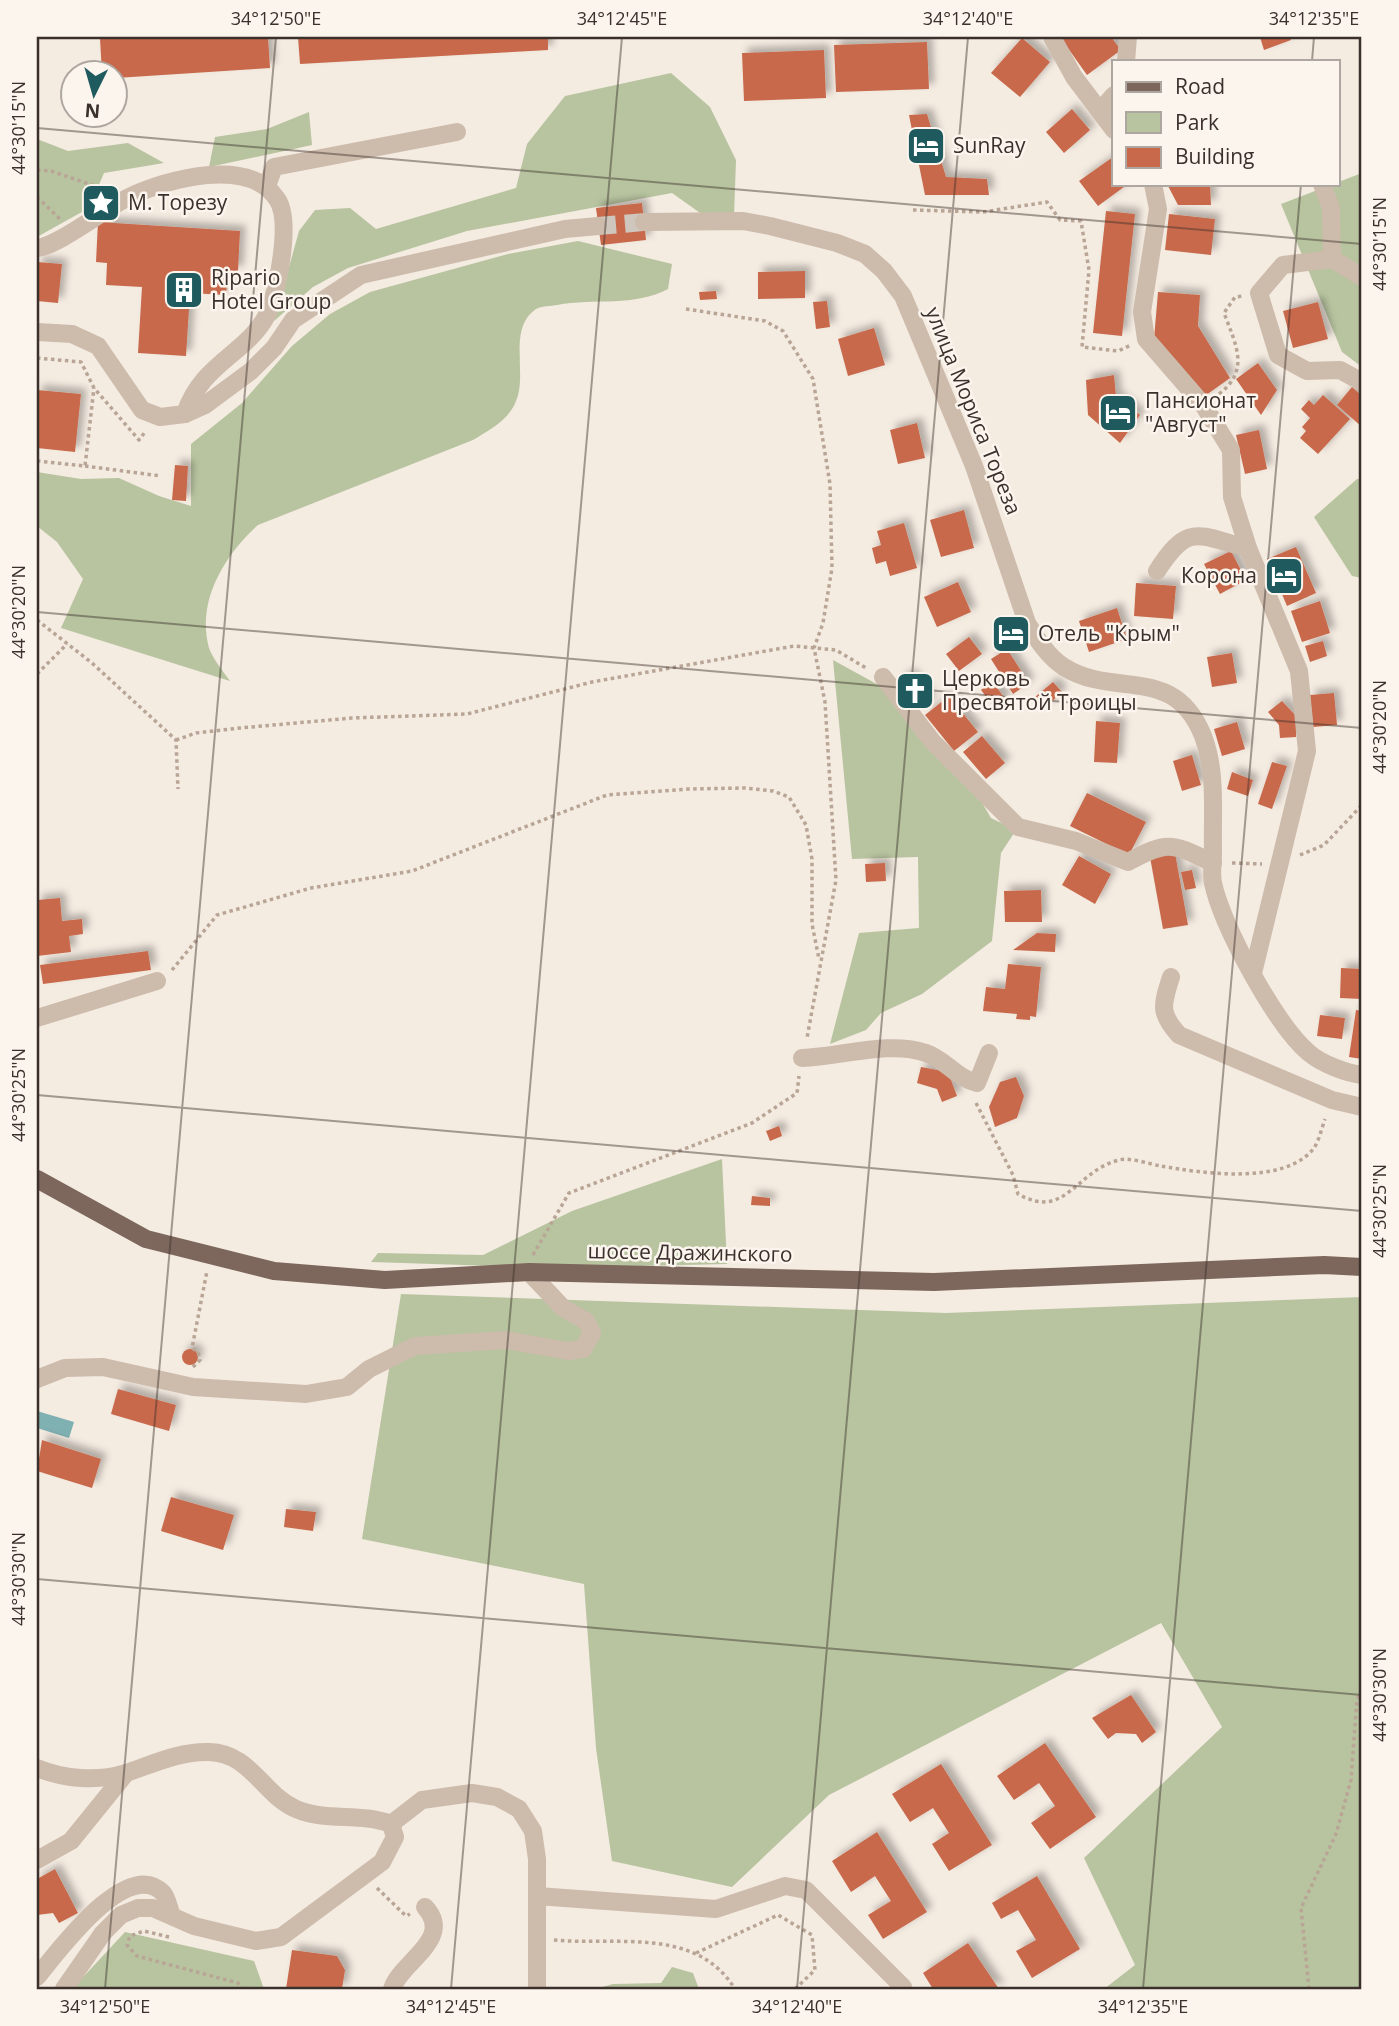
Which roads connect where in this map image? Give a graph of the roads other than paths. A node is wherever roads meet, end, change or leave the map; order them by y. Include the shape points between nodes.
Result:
1 (1052, 37) edge
2 (1128, 37) edge
3 (1126, 60) edge
4 (1112, 97) edge
5 (1100, 111) junction
6 (1112, 127) edge
7 (457, 132) dead end
8 (267, 186) junction
9 (1153, 186) edge
10 (1323, 186) edge
11 (644, 222) tunnel mouth
12 (598, 226) tunnel mouth
13 (37, 248) edge
14 (1332, 259) junction
15 (1362, 277) edge
16 (37, 332) edge
17 (1362, 382) edge
18 (185, 414) junction
19 (1248, 548) junction
20 (1157, 570) dead end
21 (883, 677) road end
22 (1213, 863) junction
23 (1253, 973) junction
24 (1171, 977) dead end
25 (157, 981) road end
26 (37, 1018) edge
27 (989, 1053) dead end
28 (802, 1058) road end
29 (1362, 1075) edge
30 (1362, 1107) edge
31 (37, 1179) edge
32 (1362, 1267) edge
33 (529, 1272) junction
34 (37, 1379) edge
35 (37, 1768) edge
36 (126, 1773) junction
37 (391, 1824) junction
38 (37, 1860) edge
39 (537, 1896) junction
40 (425, 1908) dead end
41 (171, 1913) junction
42 (37, 1977) edge
43 (903, 1987) dead end
44 (64, 1989) edge
45 (392, 1989) edge
46 (537, 1989) edge

1 - 5 street
2 - 3 street
4 - 5 street
5 - 6 street
7 - 8 street via 274,167
8 - 13 street via 222,174 174,180 130,197
8 - 18 street via 279,201 285,229 268,312 254,334 201,381
9 - 19 street via 1158,209 1142,312 1146,339 1204,406 1231,450 1232,497
10 - 14 street via 1331,208
11 - 22 street, улица Мориса Тореза via 743,221 837,243 865,254 903,296 974,466 1027,623 1041,645 1064,667 1097,680 1147,685 1173,696 1193,714 1212,763
12 - 18 street via 565,229 361,275 293,320 251,371
14 - 15 street
14 - 17 street via 1283,265 1259,293 1278,355 1307,371 1340,370
16 - 18 street via 72,334 98,346 142,410 160,417
19 - 20 street via 1212,537 1183,538
19 - 23 street via 1299,671 1307,727 1307,751
21 - 22 street via 932,741 1018,827 1076,841 1128,862 1149,850 1174,845
22 - 23 street via 1213,883
23 - 29 street via 1269,1003 1309,1054
24 - 30 street via 1163,1002 1165,1020 1179,1035 1332,1100
25 - 26 street
27 - 28 street via 977,1083 962,1079 926,1054 897,1048
31 - 33 main road, шоссе Дражинского via 146,1239 274,1271 386,1280
32 - 33 main road, шоссе Дражинского via 934,1282
33 - 34 street via 563,1308 586,1321 592,1333 583,1349 568,1351 506,1340 415,1346 369,1369 347,1387 306,1394 193,1387 103,1367 65,1368
35 - 36 street via 55,1775 96,1778
36 - 37 street via 143,1764 190,1753 227,1754 248,1766 295,1809 318,1815 372,1817
36 - 38 street via 71,1841
37 - 39 street via 422,1800 472,1793 498,1797 519,1809 533,1831
37 - 41 street via 395,1837 382,1862 281,1937 256,1941 233,1936 194,1926
39 - 43 street via 716,1909 785,1886 806,1890
39 - 46 street
40 - 45 street via 434,1923 431,1941 397,1976
41 - 42 street via 163,1894 150,1886 134,1885 112,1895
41 - 44 street via 138,1908 121,1915

